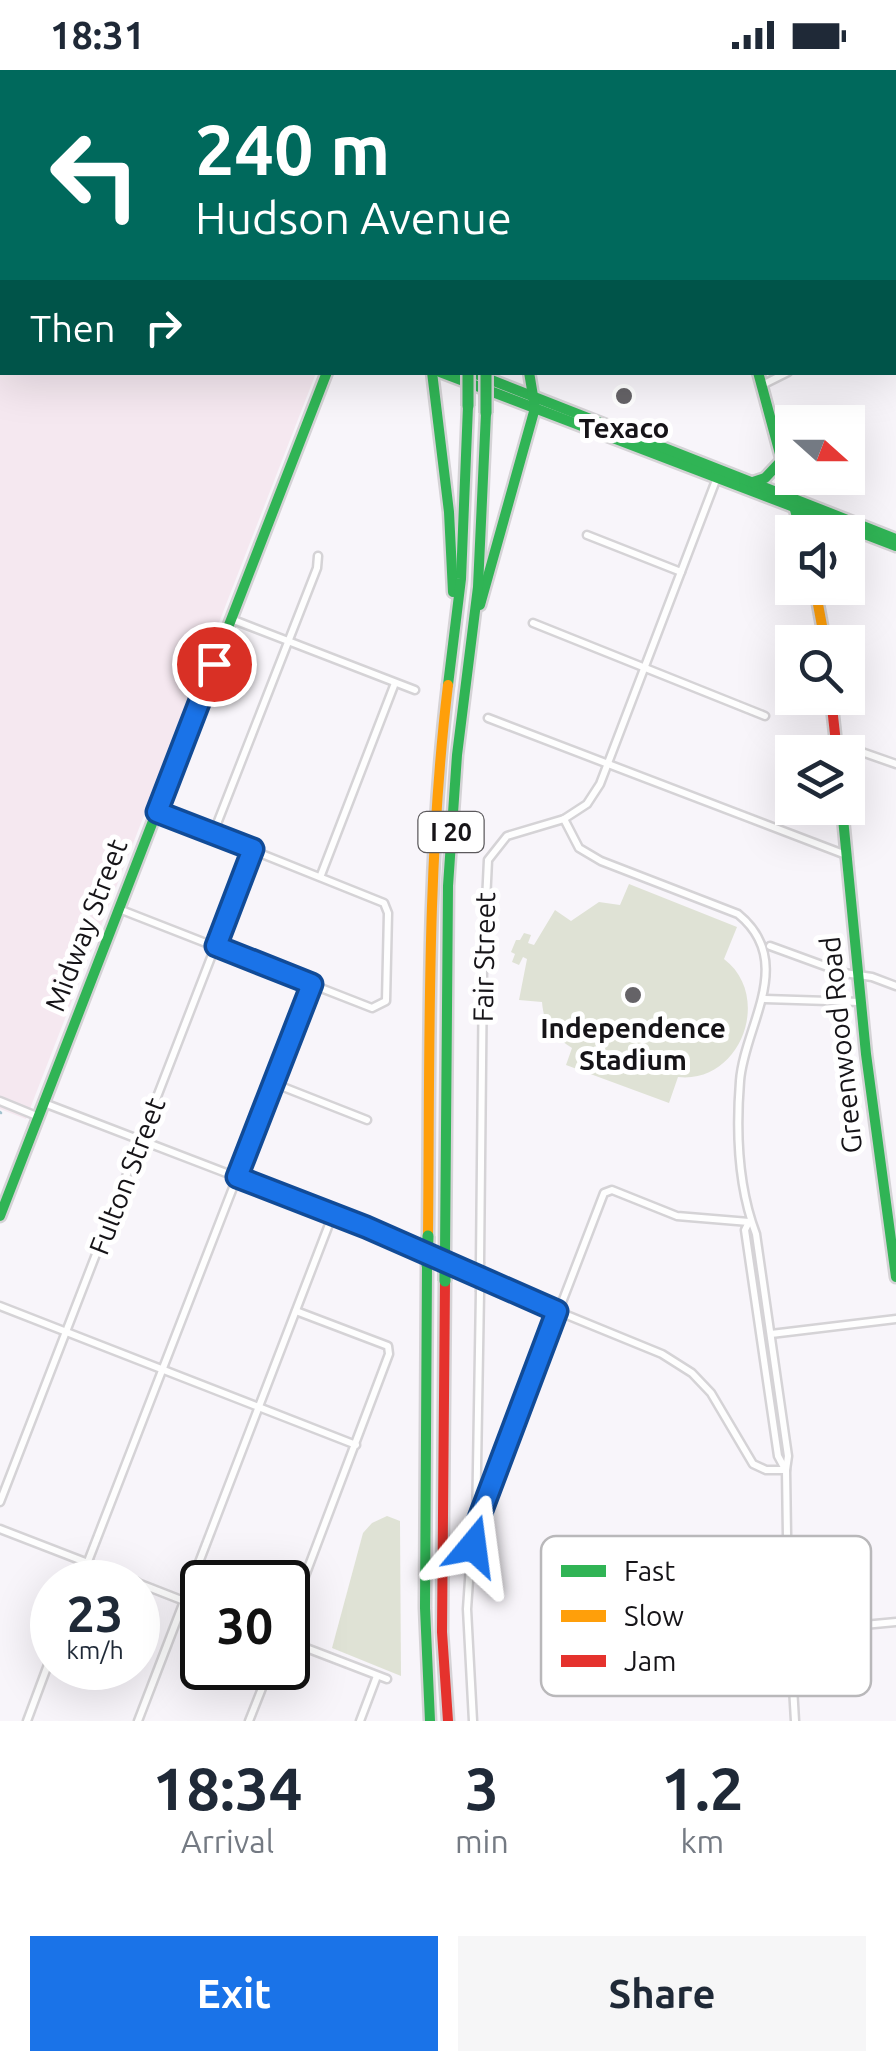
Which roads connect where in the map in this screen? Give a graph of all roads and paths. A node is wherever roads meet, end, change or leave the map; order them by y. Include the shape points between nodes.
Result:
1 (326, 375) edge
2 (432, 375) edge
3 (449, 375) edge
4 (470, 375) edge
5 (476, 375) edge
6 (486, 375) edge
7 (529, 375) edge
8 (760, 379) edge
9 (534, 403) junction
10 (775, 434) edge
11 (775, 467) edge
12 (718, 474) junction
13 (752, 482) junction
14 (792, 495) edge
15 (794, 504) junction
16 (797, 515) edge
17 (586, 535) dead end
18 (896, 542) edge
19 (318, 556) dead end
20 (682, 572) junction
21 (475, 618) junction
22 (231, 619) junction
23 (533, 622) dead end
24 (456, 624) junction
25 (289, 641) junction
26 (645, 669) junction
27 (396, 683) junction
28 (415, 690) dead end
29 (765, 716) dead end
30 (488, 718) dead end
31 (865, 756) edge
32 (608, 764) junction
33 (896, 764) edge
34 (157, 812) junction
35 (564, 820) junction
36 (843, 825) edge
37 (213, 834) junction
38 (253, 849) junction
39 (846, 855) junction
40 (320, 876) junction
41 (120, 909) junction
42 (216, 946) junction
43 (770, 946) dead end
44 (858, 976) junction
45 (312, 984) junction
46 (896, 986) edge
47 (765, 999) junction
48 (860, 1002) junction
49 (273, 1083) junction
50 (0, 1101) edge
51 (44, 1103) junction
52 (39, 1117) junction
53 (367, 1120) dead end
54 (140, 1140) junction
55 (237, 1177) junction
56 (333, 1214) junction
57 (0, 1216) edge
58 (749, 1222) junction
59 (896, 1277) edge
60 (0, 1306) edge
61 (296, 1311) junction
62 (557, 1311) junction
63 (896, 1319) edge
64 (66, 1332) junction
65 (772, 1334) junction
66 (162, 1370) junction
67 (260, 1407) junction
68 (356, 1444) junction
69 (786, 1470) junction
70 (0, 1502) edge
71 (476, 1526) junction
72 (0, 1529) edge
73 (787, 1536) edge
74 (78, 1560) edge
75 (90, 1560) edge
76 (200, 1560) edge
77 (310, 1564) edge
78 (180, 1611) edge
79 (896, 1622) edge
80 (871, 1624) edge
81 (310, 1649) edge
82 (378, 1676) junction
83 (386, 1679) dead end
84 (39, 1690) edge
85 (261, 1690) edge
86 (793, 1696) edge
87 (27, 1721) edge
88 (138, 1721) edge
89 (249, 1721) edge
90 (360, 1721) edge
91 (430, 1721) edge
92 (448, 1721) edge
93 (472, 1721) edge
94 (794, 1721) edge

1 - 22 main road, Midway Street
2 - 24 main road
3 - 9 main road
4 - 24 main road, I 20, bridge
5 - 9 main road
6 - 21 main road, I 20, bridge
7 - 9 main road
8 - 10 main road
9 - 12 main road
9 - 21 main road
11 - 13 main road
12 - 13 main road
12 - 15 main road
12 - 20 street
13 - 15 main road
14 - 15 main road
15 - 16 main road
15 - 18 main road
17 - 20 street
19 - 25 street
20 - 26 street
21 - 92 main road, I 20, bridge via 449,870 442,1632
22 - 25 street
22 - 34 main road, Midway Street
23 - 26 street
24 - 91 main road, I 20, bridge via 431,872 425,1608
25 - 27 street
25 - 37 street
26 - 29 street
26 - 32 street
27 - 28 street
27 - 40 street
30 - 32 street
31 - 33 street
32 - 35 street via 587,804
32 - 39 street
34 - 37 street
34 - 41 main road, Midway Street
35 - 47 street via 580,848 601,861 745,920 759,942
35 - 71 street, Fair Street, bridge via 508,836 491,854 485,876
36 - 39 main road, Greenwood Road
37 - 38 street
38 - 40 street
38 - 42 street, Fulton Street
39 - 44 main road, Greenwood Road
40 - 45 street via 387,909 387,996 384,1005 372,1008
41 - 42 street
41 - 51 main road, Midway Street
42 - 45 street
42 - 54 street, Fulton Street
43 - 44 street
44 - 46 street
44 - 48 main road, Greenwood Road
45 - 49 street
47 - 48 street
47 - 58 street via 740,1079
48 - 59 main road, Greenwood Road
49 - 53 street
49 - 55 street
50 - 52 street
51 - 52 main road, Midway Street
51 - 54 street
52 - 57 main road, Midway Street
54 - 55 street
54 - 64 street, Fulton Street
55 - 56 street
55 - 66 street
56 - 61 street
56 - 62 street
58 - 62 street via 678,1216 608,1190
58 - 65 street
58 - 69 street via 778,1456
60 - 64 street
61 - 67 street
61 - 68 street via 388,1346
62 - 69 street via 684,1367 718,1402 753,1464
62 - 71 street
63 - 65 street
64 - 66 street
64 - 70 street, Fulton Street
65 - 69 street
66 - 67 street
66 - 75 street
67 - 68 street
67 - 76 street
68 - 77 street
69 - 73 street
71 - 93 street via 468,1582
72 - 74 street
78 - 88 street
79 - 80 street
81 - 82 street
82 - 83 street
82 - 90 street
84 - 87 street
85 - 89 street
86 - 94 street

